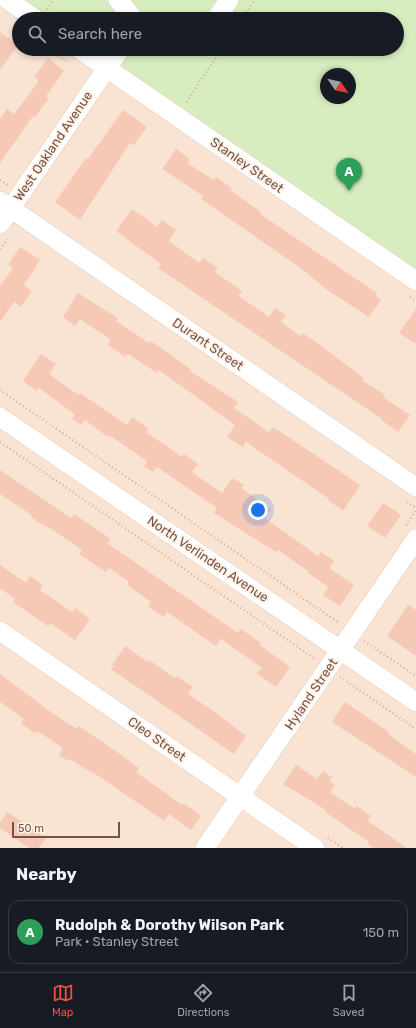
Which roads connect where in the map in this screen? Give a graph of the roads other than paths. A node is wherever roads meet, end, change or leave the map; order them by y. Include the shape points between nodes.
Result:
1 (8, 0) edge
2 (118, 0) edge
3 (229, 0) edge
4 (32, 12) edge
5 (128, 12) edge
6 (221, 12) edge
7 (89, 56) edge
8 (115, 56) edge
9 (107, 68) junction
10 (5, 205) edge
11 (0, 224) edge
12 (416, 281) edge
13 (0, 417) edge
14 (416, 487) edge
15 (416, 539) edge
16 (0, 631) edge
17 (340, 650) junction
18 (416, 702) edge
19 (240, 797) junction
20 (205, 848) edge
21 (315, 848) edge

1 - 4 street
2 - 5 street
3 - 6 street
7 - 9 street, Stanley Street
8 - 9 street, West Oakland Avenue
9 - 10 street, West Oakland Avenue
9 - 12 street, Stanley Street
10 - 11 street, West Oakland Avenue
10 - 14 street, Durant Street
13 - 17 street, North Verlinden Avenue
15 - 17 street, Hyland Street
16 - 19 street, Cleo Street
17 - 18 street, North Verlinden Avenue
17 - 19 street, Hyland Street
19 - 20 street, Hyland Street
19 - 21 street, Cleo Street

